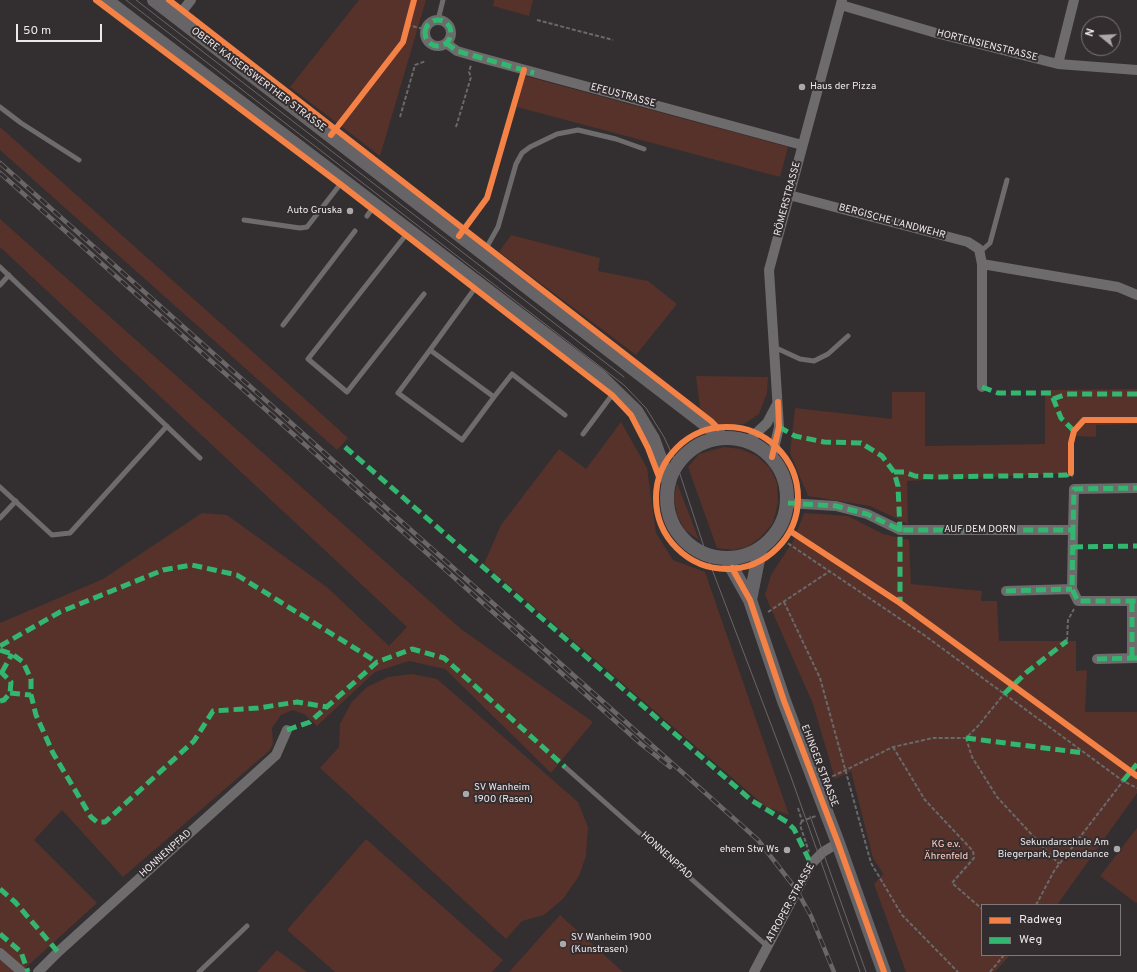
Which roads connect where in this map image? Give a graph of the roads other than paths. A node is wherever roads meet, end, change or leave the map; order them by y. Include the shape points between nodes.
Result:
1 (106, 0) edge
2 (154, 0) edge
3 (191, 0) edge
4 (443, 0) edge
5 (1074, 0) edge
6 (842, 2) edge
7 (177, 18) junction
8 (438, 20) junction
9 (446, 43) junction
10 (1058, 64) junction
11 (1137, 70) edge
12 (0, 107) edge
13 (802, 145) junction
14 (644, 149) dead end
15 (79, 160) dead end
16 (343, 180) junction
17 (1007, 180) dead end
18 (789, 195) junction
19 (375, 204) junction
20 (367, 216) dead end
21 (244, 220) dead end
22 (410, 230) junction
23 (355, 231) dead end
24 (979, 252) junction
25 (483, 253) junction
26 (982, 264) junction
27 (0, 267) edge
28 (9, 275) junction
29 (478, 283) junction
30 (0, 285) edge
31 (424, 294) dead end
32 (1137, 294) edge
33 (283, 325) dead end
34 (848, 336) dead end
35 (774, 347) junction
36 (430, 350) junction
37 (982, 387) dead end
38 (616, 390) junction
39 (494, 397) junction
40 (778, 402) junction
41 (565, 415) dead end
42 (167, 426) junction
43 (583, 434) dead end
44 (723, 438) junction
45 (748, 441) junction
46 (772, 457) junction
47 (200, 458) dead end
48 (669, 483) junction
49 (0, 487) edge
50 (1137, 488) edge
51 (16, 501) junction
52 (788, 503) junction
53 (0, 518) edge
54 (1073, 530) junction
55 (760, 550) junction
56 (727, 559) junction
57 (1072, 589) junction
58 (1006, 591) dead end
59 (750, 600) junction
60 (1134, 602) edge
61 (1134, 658) edge
62 (1097, 659) dead end
63 (287, 730) dead end
64 (565, 766) dead end
65 (838, 843) junction
66 (247, 926) dead end
67 (766, 946) junction
68 (0, 952) edge
69 (22, 972) edge
70 (38, 972) edge
71 (199, 972) edge
72 (754, 972) edge
73 (884, 972) edge

1 - 16 street
2 - 7 street, OBERE KAISERSWERTHER STRASSE
3 - 7 street
4 - 8 lane
5 - 10 street
6 - 10 street, HORTENSIENSTRASSE via 936,33
6 - 13 street, RÖMERSTRASSE
7 - 25 street, OBERE KAISERSWERTHER STRASSE
8 - 9 street via 446,24 450,31
8 - 9 street, EFEUSTRASSE via 430,23 425,29 425,38 431,44 439,46
9 - 13 street, EFEUSTRASSE via 457,51 474,56
10 - 11 street, HORTENSIENSTRASSE
12 - 15 lane
13 - 18 street, RÖMERSTRASSE
14 - 25 lane via 578,130 557,134 530,147 522,153 516,164 498,227
16 - 19 street
16 - 21 lane via 307,227
17 - 24 lane via 990,243
18 - 24 street, BERGISCHE LANDWEHR via 968,242 979,249
18 - 35 street, RÖMERSTRASSE via 769,270
19 - 20 lane
19 - 22 street
22 - 29 street
22 - 31 lane via 308,359 347,392
23 - 33 lane
24 - 26 street
25 - 44 street, OBERE KAISERSWERTHER STRASSE
26 - 32 street via 1118,287
26 - 37 street
27 - 28 lane
28 - 30 lane
28 - 42 lane
29 - 36 lane
29 - 38 street
34 - 35 lane via 828,354 814,361 800,359
35 - 40 street, RÖMERSTRASSE
36 - 39 lane
36 - 39 lane via 398,393 462,440
38 - 43 lane
38 - 48 street via 636,411 653,439
39 - 41 lane via 512,374
40 - 45 street via 767,423
40 - 46 street, RÖMERSTRASSE via 778,427
42 - 47 lane
42 - 51 lane via 70,533 52,535
44 - 45 street
44 - 48 street via 707,441 692,449 677,465
45 - 46 street
46 - 52 street via 787,486
48 - 56 street via 667,501 670,519 679,535 691,547 707,556
49 - 51 lane
50 - 54 street via 1074,488
51 - 53 lane
52 - 54 street, AUF DEM DORN via 836,506 867,514 900,530
52 - 55 street via 782,524 773,539
54 - 57 street
55 - 56 street via 744,557
55 - 59 street, EHINGER STRASSE
56 - 59 street, EHINGER STRASSE
57 - 58 street
57 - 60 street via 1078,601
59 - 65 street, EHINGER STRASSE via 784,701
60 - 61 street
61 - 62 street
63 - 70 street, HONNENPFAD via 276,756 63,946
64 - 67 lane, HONNENPFAD
65 - 67 street, ATROPER STRASSE via 813,862
65 - 73 street, EHINGER STRASSE
66 - 71 lane
67 - 72 street, ATROPER STRASSE
68 - 69 street

